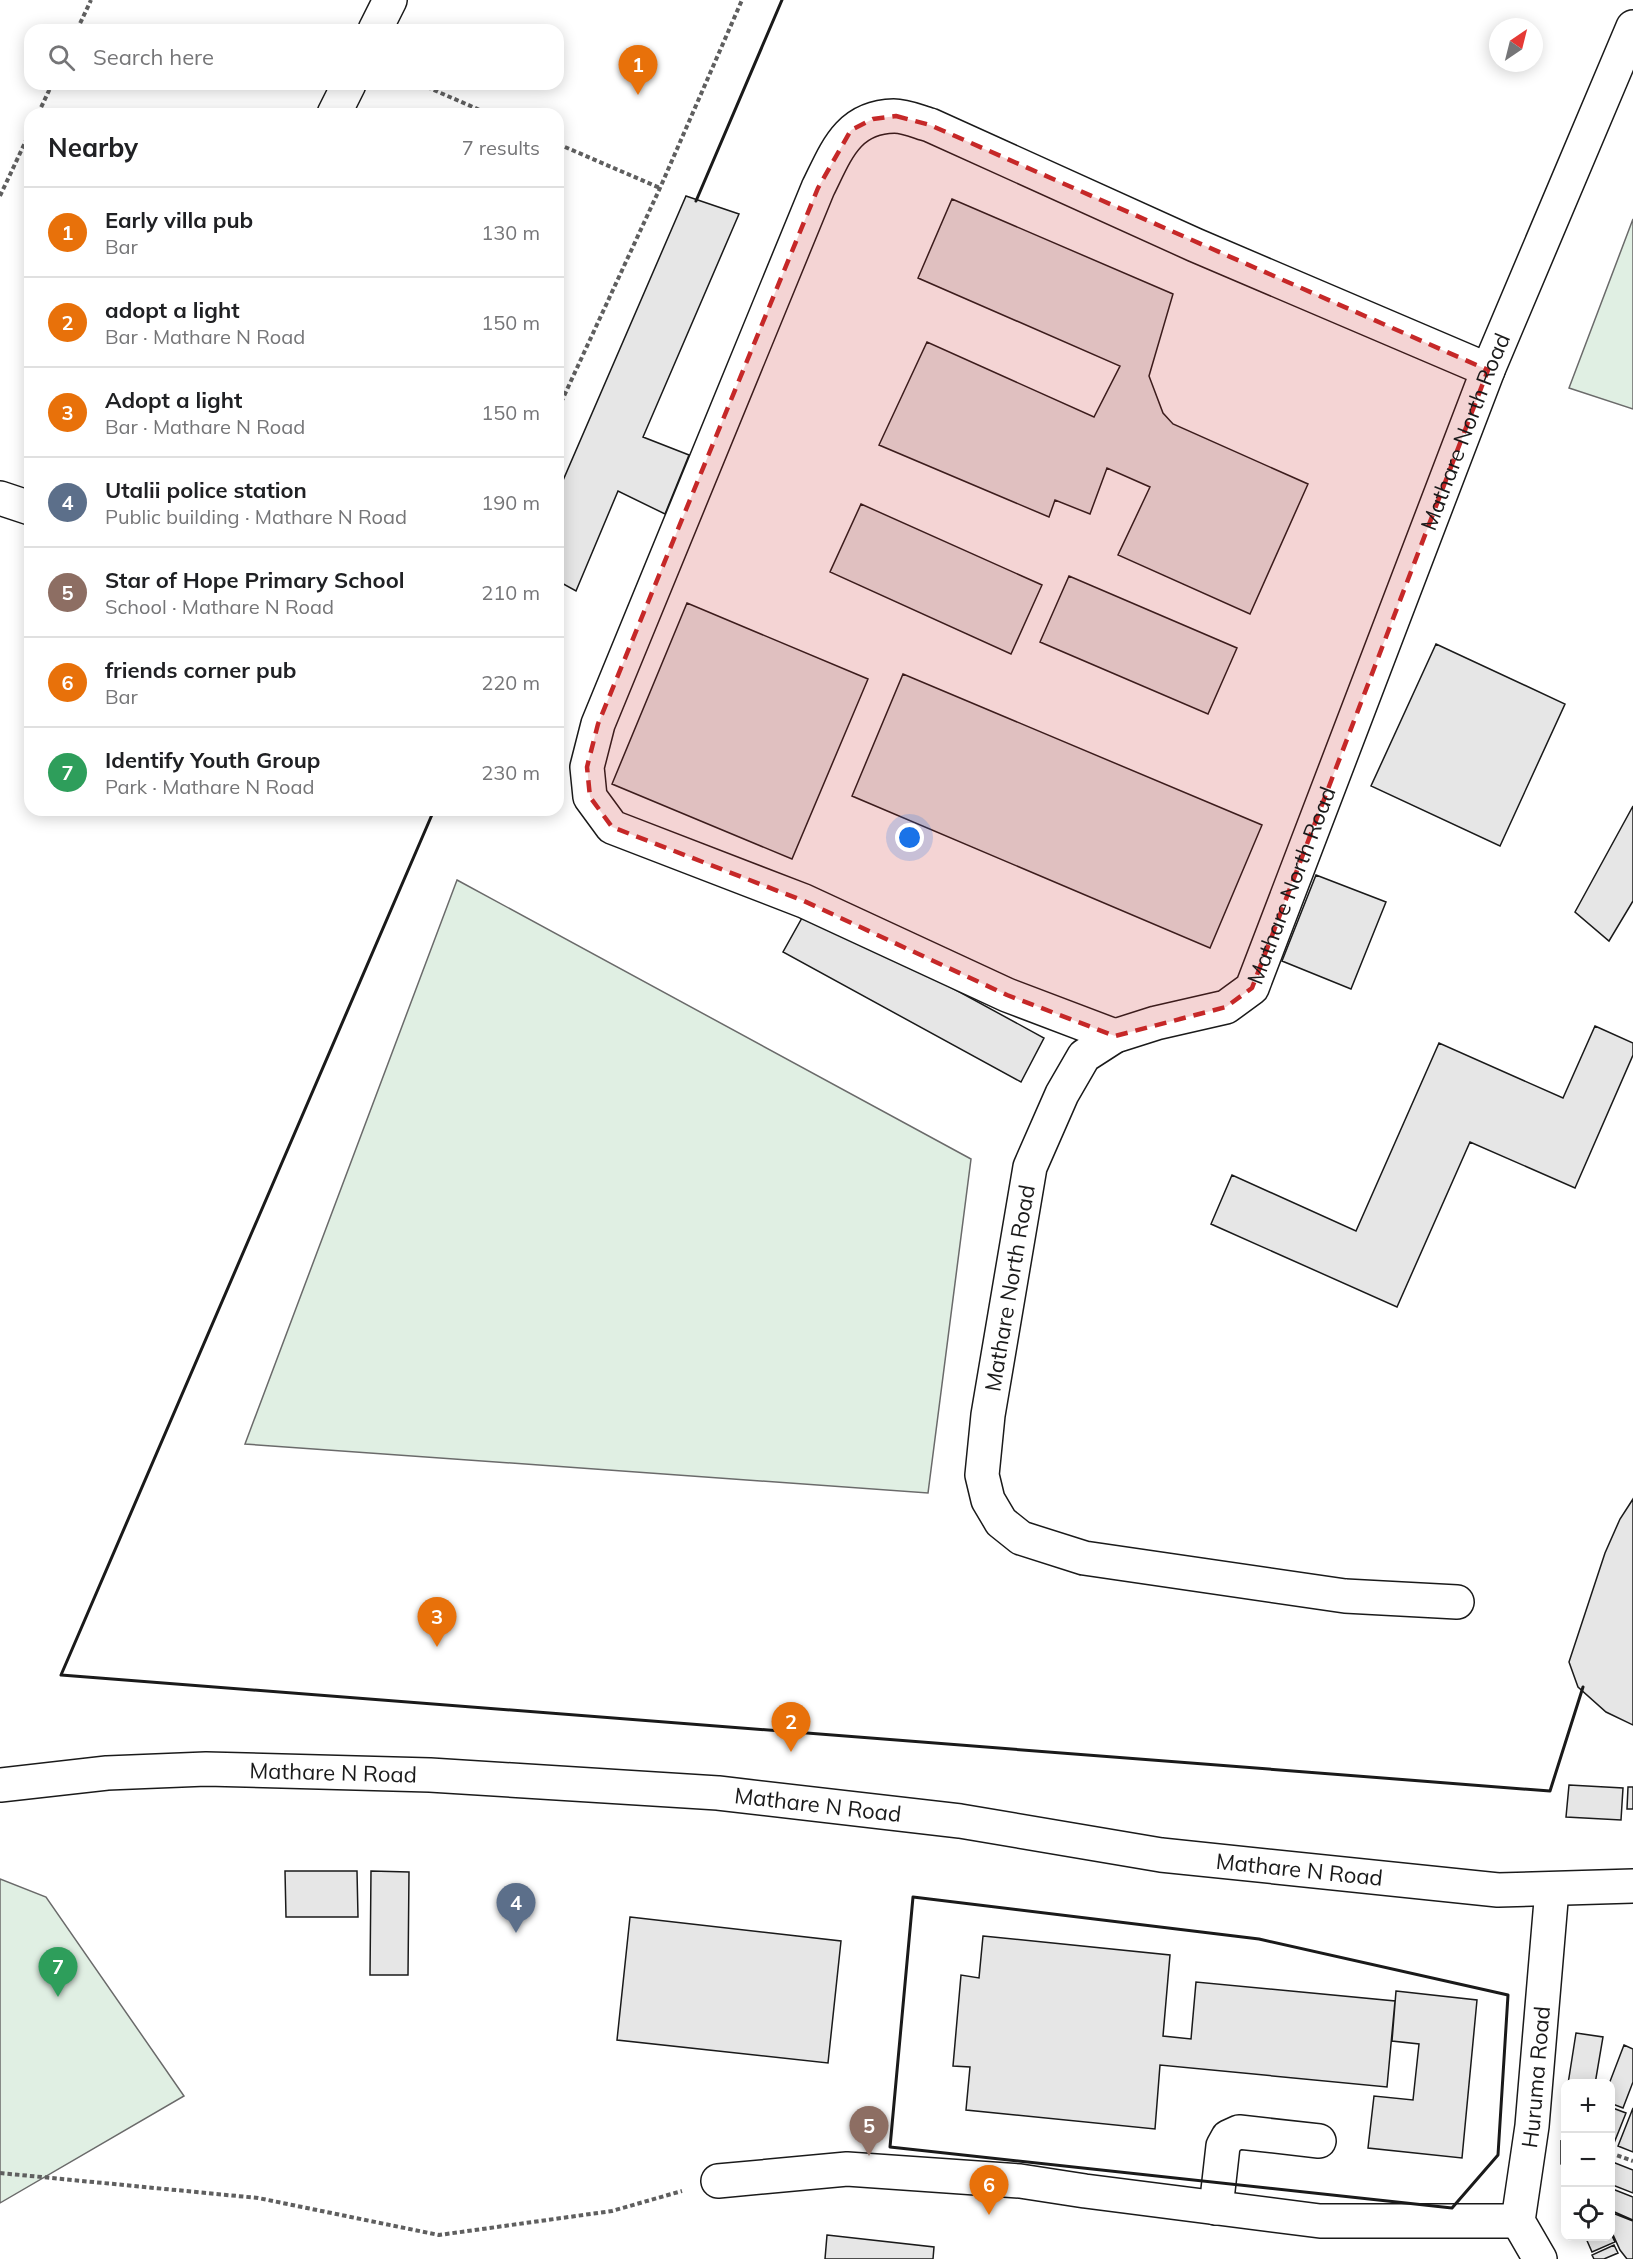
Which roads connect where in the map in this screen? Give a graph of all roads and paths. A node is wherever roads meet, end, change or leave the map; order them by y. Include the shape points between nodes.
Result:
1 (91, 0) edge
2 (390, 0) edge
3 (742, 0) edge
4 (80, 24) edge
5 (378, 24) edge
6 (1633, 27) edge
7 (49, 90) edge
8 (346, 90) edge
9 (434, 90) edge
10 (41, 108) edge
11 (337, 108) edge
12 (475, 108) edge
13 (24, 145) edge
14 (564, 147) edge
15 (660, 188) junction
16 (0, 196) edge
17 (1488, 370) junction
18 (564, 396) edge
19 (0, 498) edge
20 (24, 506) edge
21 (1115, 1036) junction
22 (1457, 1602) dead end
23 (0, 1785) edge
24 (1633, 1886) edge
25 (1552, 1889) junction
26 (1319, 2141) dead end
27 (1615, 2154) edge
28 (1633, 2161) edge
29 (0, 2173) edge
30 (718, 2181) joint
31 (1216, 2208) junction
32 (1518, 2222) junction
33 (1540, 2259) edge

1 - 4 path
2 - 5 street
3 - 15 path
6 - 17 street, Mathare North Road
7 - 10 path
8 - 11 street
9 - 12 path
13 - 16 path
14 - 15 path
15 - 18 path
17 - 21 street, Mathare North Road via 1252,988 1226,1008
17 - 21 street via 1195,245 930,125 896,116 873,118 851,130 835,154 598,724 587,767 590,797 612,827 804,901 1006,995
19 - 20 street
21 - 22 street, Mathare North Road via 1084,1056 1062,1094 1030,1167 988,1414 982,1475 988,1500 1001,1522 1021,1538 1084,1558 1345,1596
23 - 25 street, Mathare N Road via 107,1773 206,1769 430,1775 718,1793 960,1821 1161,1855 1498,1890
24 - 25 street, Mathare N Road
25 - 32 street, Huruma Road via 1532,2126
26 - 31 street via 1239,2132 1228,2137 1223,2146
27 - 28 path
29 - 30 path via 258,2198 439,2235 612,2211
30 - 31 street via 847,2169 1020,2181
31 - 32 street via 1320,2221
32 - 33 street

